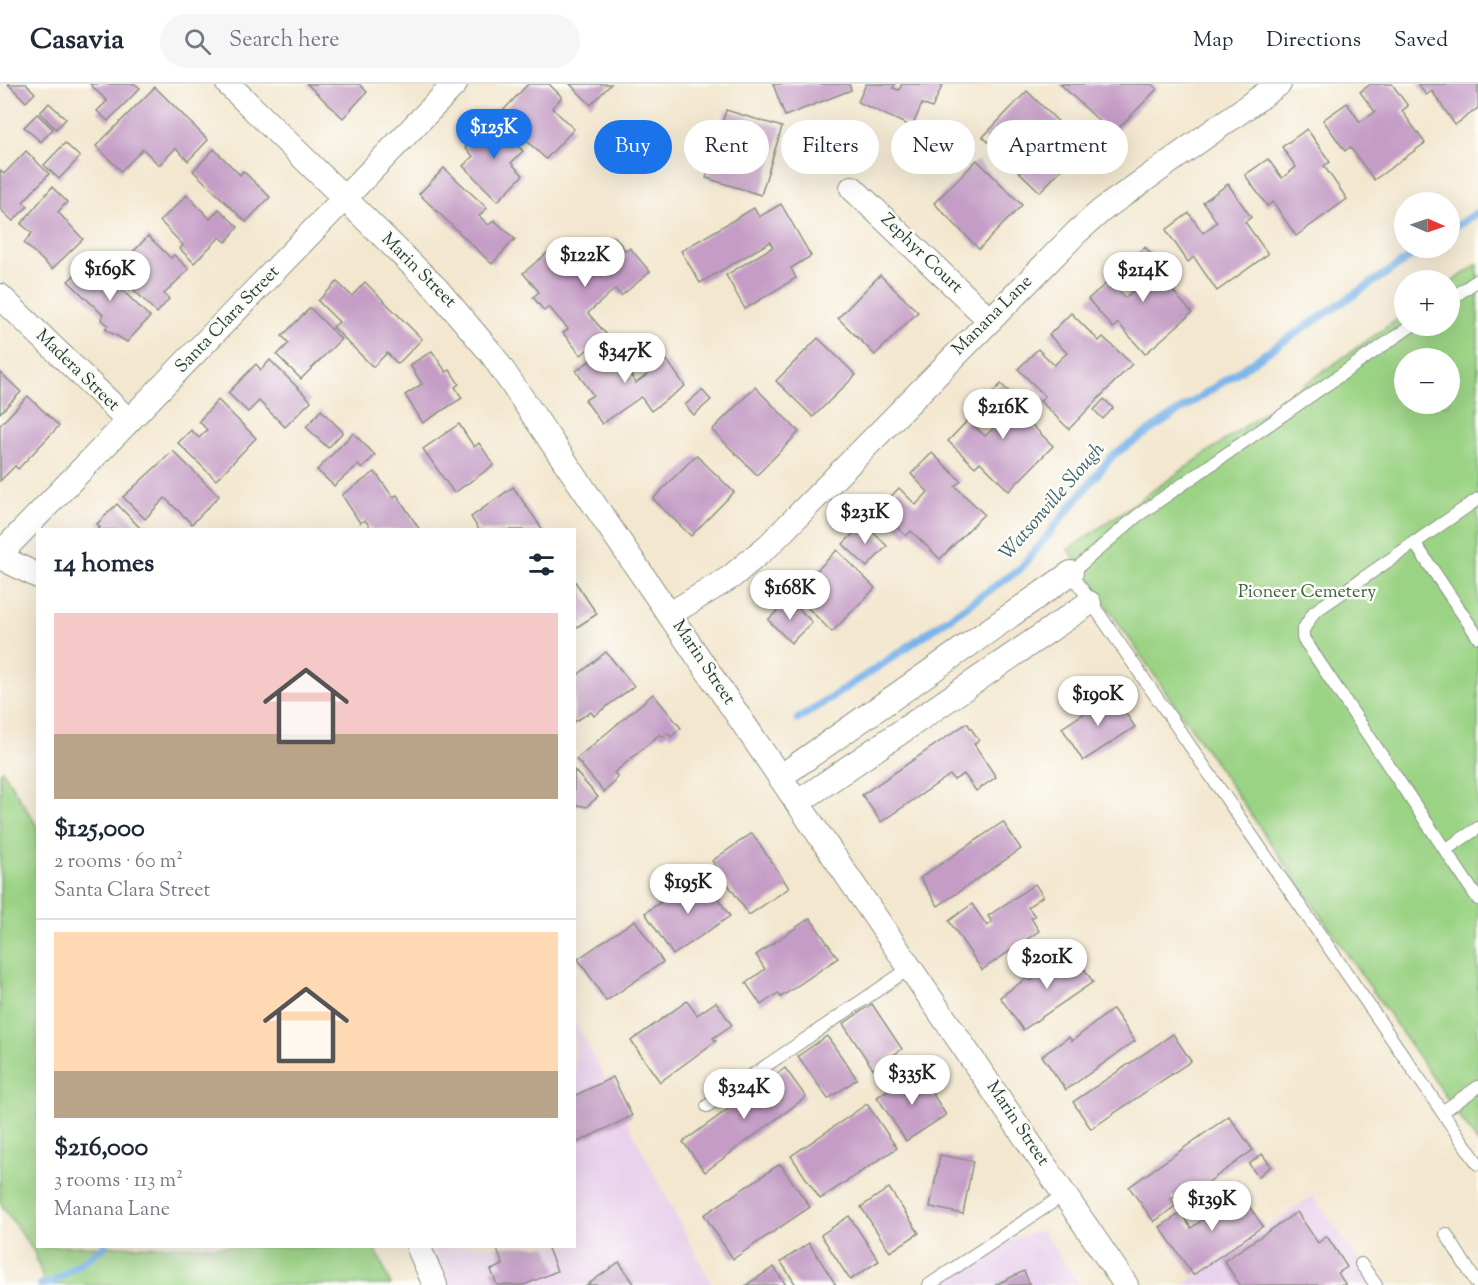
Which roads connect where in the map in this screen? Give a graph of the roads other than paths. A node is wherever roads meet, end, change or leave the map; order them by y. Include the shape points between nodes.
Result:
1 (228, 84) edge
2 (455, 84) edge
3 (1279, 84) edge
4 (852, 188) dead end
5 (346, 199) junction
6 (1478, 280) edge
7 (1460, 292) edge
8 (0, 296) edge
9 (990, 320) junction
10 (1397, 336) edge
11 (129, 422) junction
12 (1478, 499) edge
13 (1414, 542) junction
14 (0, 555) edge
15 (1071, 573) junction
16 (36, 575) edge
17 (1089, 603) junction
18 (670, 614) junction
19 (1478, 637) edge
20 (780, 777) junction
21 (797, 803) junction
22 (1478, 828) edge
23 (1445, 850) junction
24 (1478, 899) edge
25 (910, 968) junction
26 (1478, 1087) edge
27 (707, 1106) dead end
28 (1442, 1112) junction
29 (1478, 1164) edge
30 (1065, 1194) junction
31 (1446, 1234) dead end
32 (418, 1248) edge
33 (1362, 1264) dead end
34 (435, 1285) edge
35 (928, 1285) edge
36 (1126, 1285) edge
37 (1376, 1285) edge
38 (1478, 1285) edge

1 - 5 street, Marin Street
2 - 5 street, Santa Clara Street
3 - 9 street, Manana Lane via 1102,210
4 - 9 street, Zephyr Court
5 - 11 street, Santa Clara Street
5 - 18 street, Marin Street via 468,322
6 - 7 lane
8 - 11 street, Madera Street
9 - 18 street, Manana Lane via 751,561
10 - 15 lane via 1137,516
11 - 14 street, Santa Clara Street
12 - 13 lane
13 - 19 lane
13 - 23 lane via 1314,612 1303,630 1303,638
14 - 16 street
15 - 17 lane
15 - 20 street
17 - 21 street
17 - 28 lane
18 - 20 street, Marin Street
20 - 21 street, Marin Street
21 - 25 street, Marin Street
22 - 23 lane
23 - 24 lane
25 - 27 lane
25 - 30 street, Marin Street
26 - 28 lane
28 - 29 lane
30 - 35 lane
30 - 36 street, Marin Street
31 - 38 lane
32 - 34 street
33 - 37 lane

